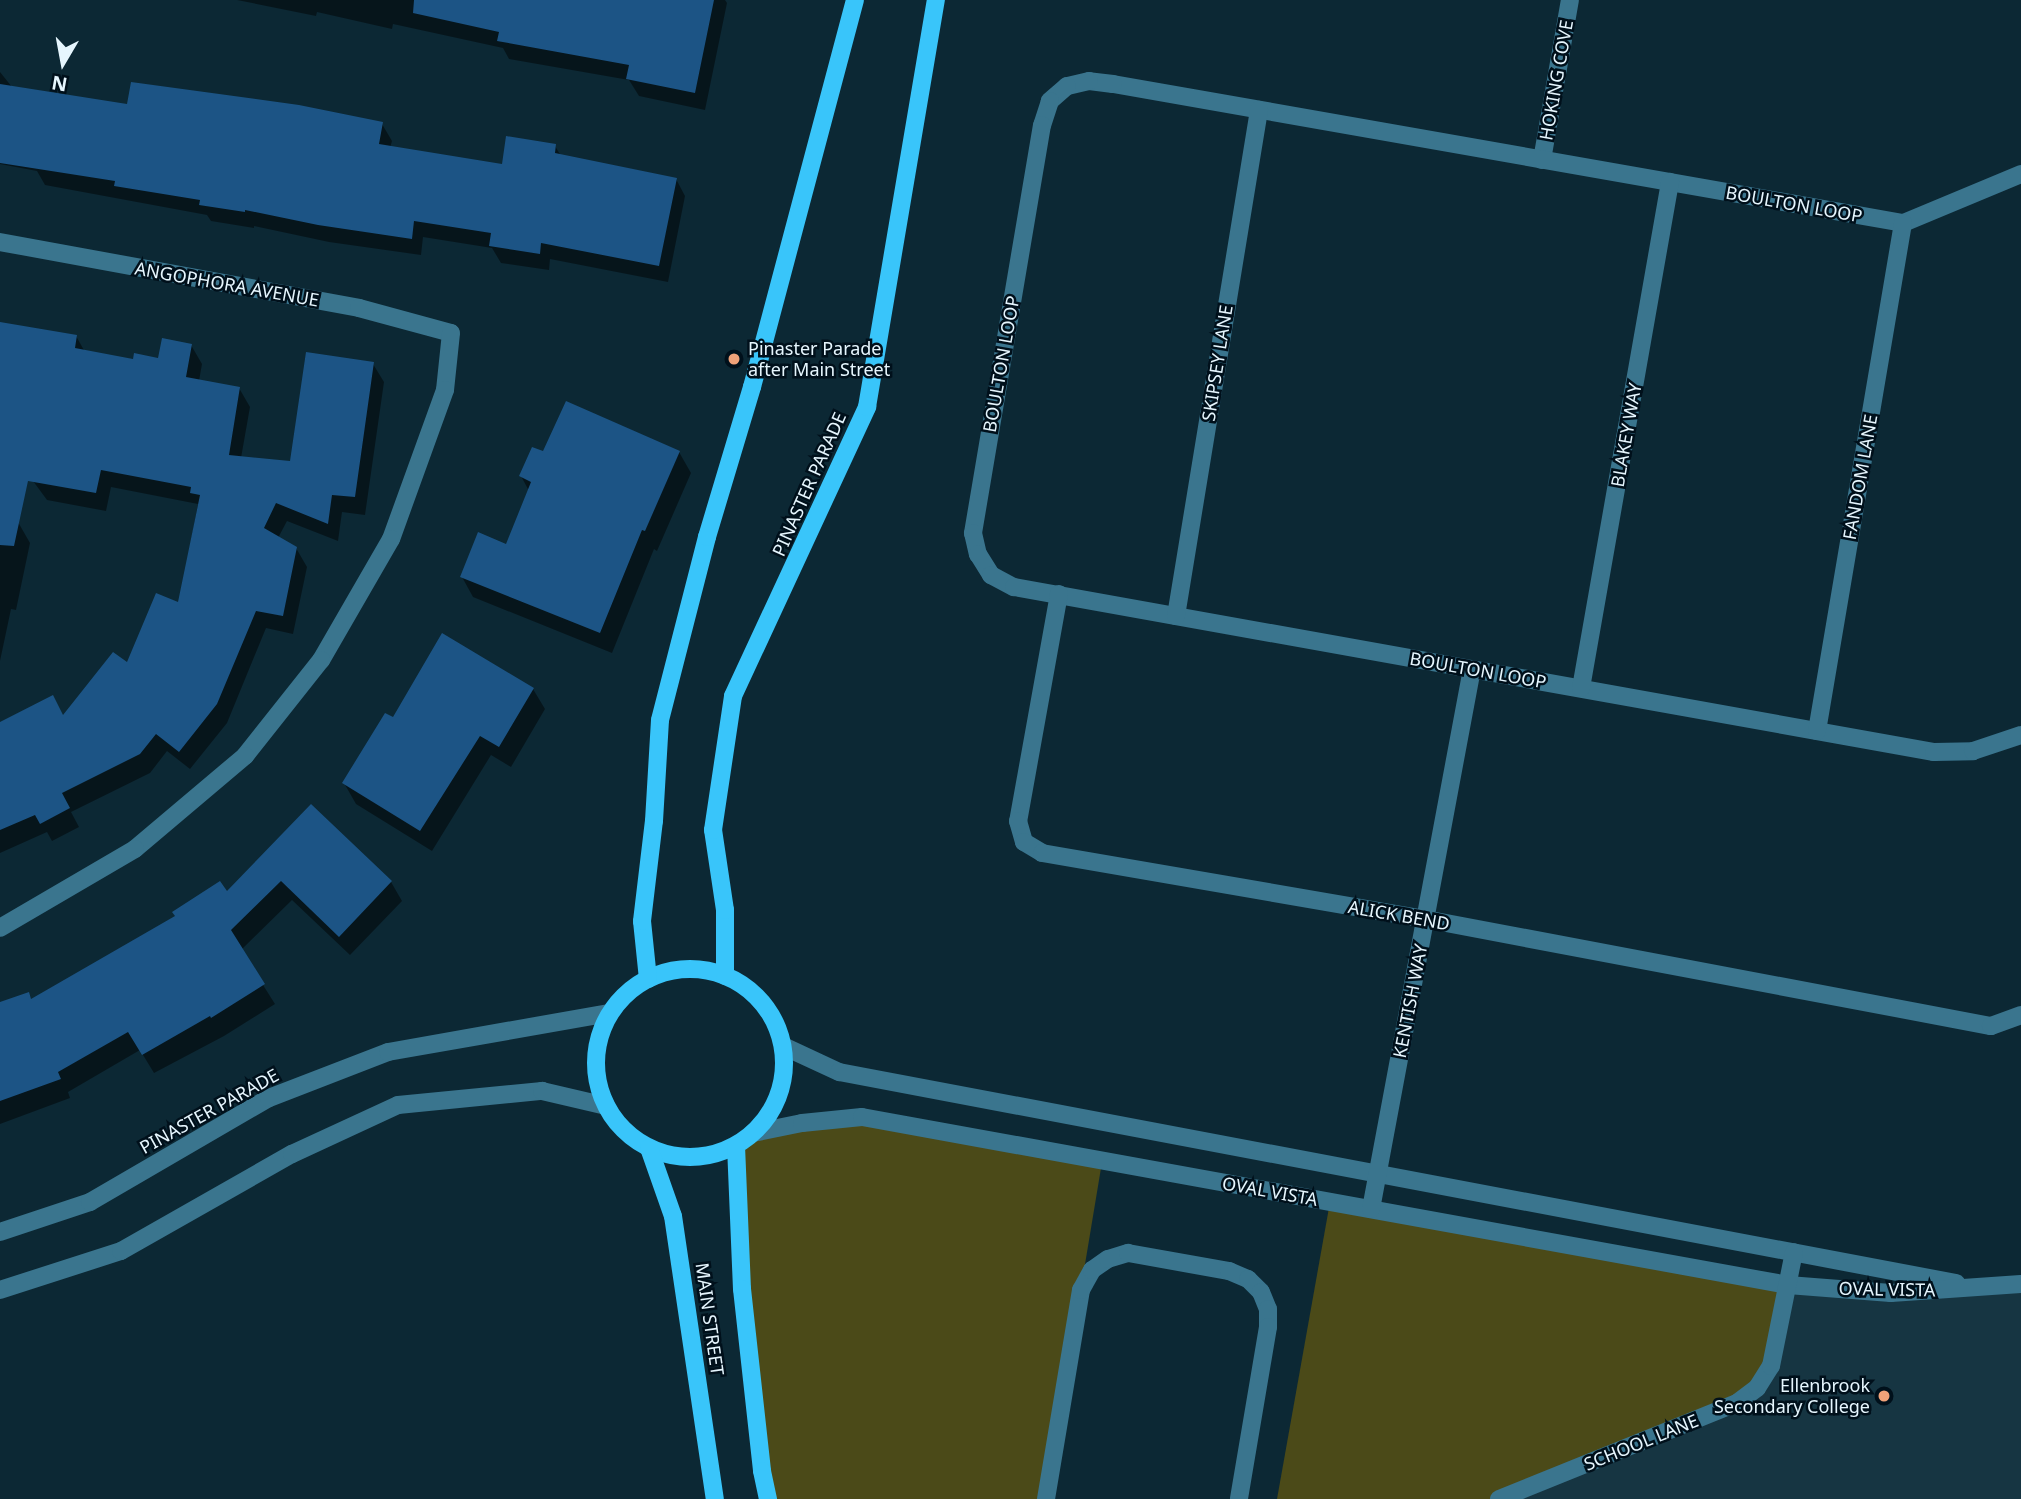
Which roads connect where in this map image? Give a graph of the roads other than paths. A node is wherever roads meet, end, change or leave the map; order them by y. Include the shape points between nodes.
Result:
1 (855, 0) edge
2 (936, 0) edge
3 (1570, 0) edge
4 (1259, 110) junction
5 (1542, 160) junction
6 (2021, 174) edge
7 (1671, 182) junction
8 (1903, 223) junction
9 (0, 242) edge
10 (1059, 594) junction
11 (1176, 616) junction
12 (1472, 669) junction
13 (1581, 688) junction
14 (1817, 731) junction
15 (2021, 735) edge
16 (1425, 919) junction
17 (0, 928) edge
18 (724, 976) junction
19 (648, 979) junction
20 (610, 1013) junction
21 (2021, 1015) edge
22 (783, 1046) junction
23 (606, 1106) junction
24 (753, 1133) junction
25 (736, 1146) junction
26 (649, 1148) junction
27 (1378, 1173) junction
28 (1371, 1209) junction
29 (0, 1232) edge
30 (1794, 1252) junction
31 (2021, 1284) edge
32 (1788, 1285) junction
33 (1987, 1289) junction
34 (0, 1290) edge
35 (715, 1499) edge
36 (768, 1499) edge
37 (1046, 1499) edge
38 (1239, 1499) edge
39 (1499, 1499) edge

1 - 19 main road via 660,720 642,921
2 - 18 main road, PINASTER PARADE via 867,407 733,696 713,830 725,910
3 - 5 street, HOKING COVE
4 - 5 street, BOULTON LOOP
4 - 10 street, BOULTON LOOP via 1089,81 1067,86 1050,101 1042,125 973,533 978,554 991,575 1014,587
4 - 11 street, SKIPSEY LANE
5 - 7 street, BOULTON LOOP
6 - 8 street
7 - 8 street, BOULTON LOOP
7 - 13 street, BLAKEY WAY
8 - 14 street, FANDOM LANE
9 - 17 street, ANGOPHORA AVENUE via 359,308 451,333 445,390 391,539 321,660 244,756 135,849
10 - 11 street, BOULTON LOOP
10 - 16 street, ALICK BEND via 1020,798 1018,821 1024,842 1042,853
11 - 12 street, BOULTON LOOP
12 - 13 street, BOULTON LOOP
12 - 16 street, KENTISH WAY
13 - 14 street, BOULTON LOOP
14 - 15 street, BOULTON LOOP via 1934,752 1973,751
16 - 21 street, ALICK BEND via 1991,1026
16 - 27 street, KENTISH WAY
18 - 19 main road via 686,970
18 - 22 main road via 751,992 772,1016
19 - 20 main road
20 - 23 main road via 597,1043 596,1075
20 - 29 street, PINASTER PARADE via 388,1052 269,1098 90,1202
22 - 24 main road via 779,1096
22 - 27 street, OVAL VISTA via 839,1072
23 - 26 main road via 624,1130
23 - 34 street via 542,1091 397,1105 292,1154 121,1251
24 - 25 main road
24 - 28 street, OVAL VISTA via 862,1117
25 - 26 main road via 708,1156 678,1157
25 - 36 main road, MAIN STREET via 741,1289
26 - 35 main road, MAIN STREET via 673,1216
27 - 28 street, KENTISH WAY
27 - 30 street, OVAL VISTA
28 - 32 street, OVAL VISTA
30 - 32 street
30 - 33 street, OVAL VISTA
31 - 33 street, OVAL VISTA
32 - 33 street, OVAL VISTA via 1891,1293
32 - 39 street, SCHOOL LANE via 1771,1366 1757,1388 1737,1403
37 - 38 street via 1081,1290 1092,1270 1128,1253 1228,1271 1248,1279 1261,1292 1268,1309 1268,1327

